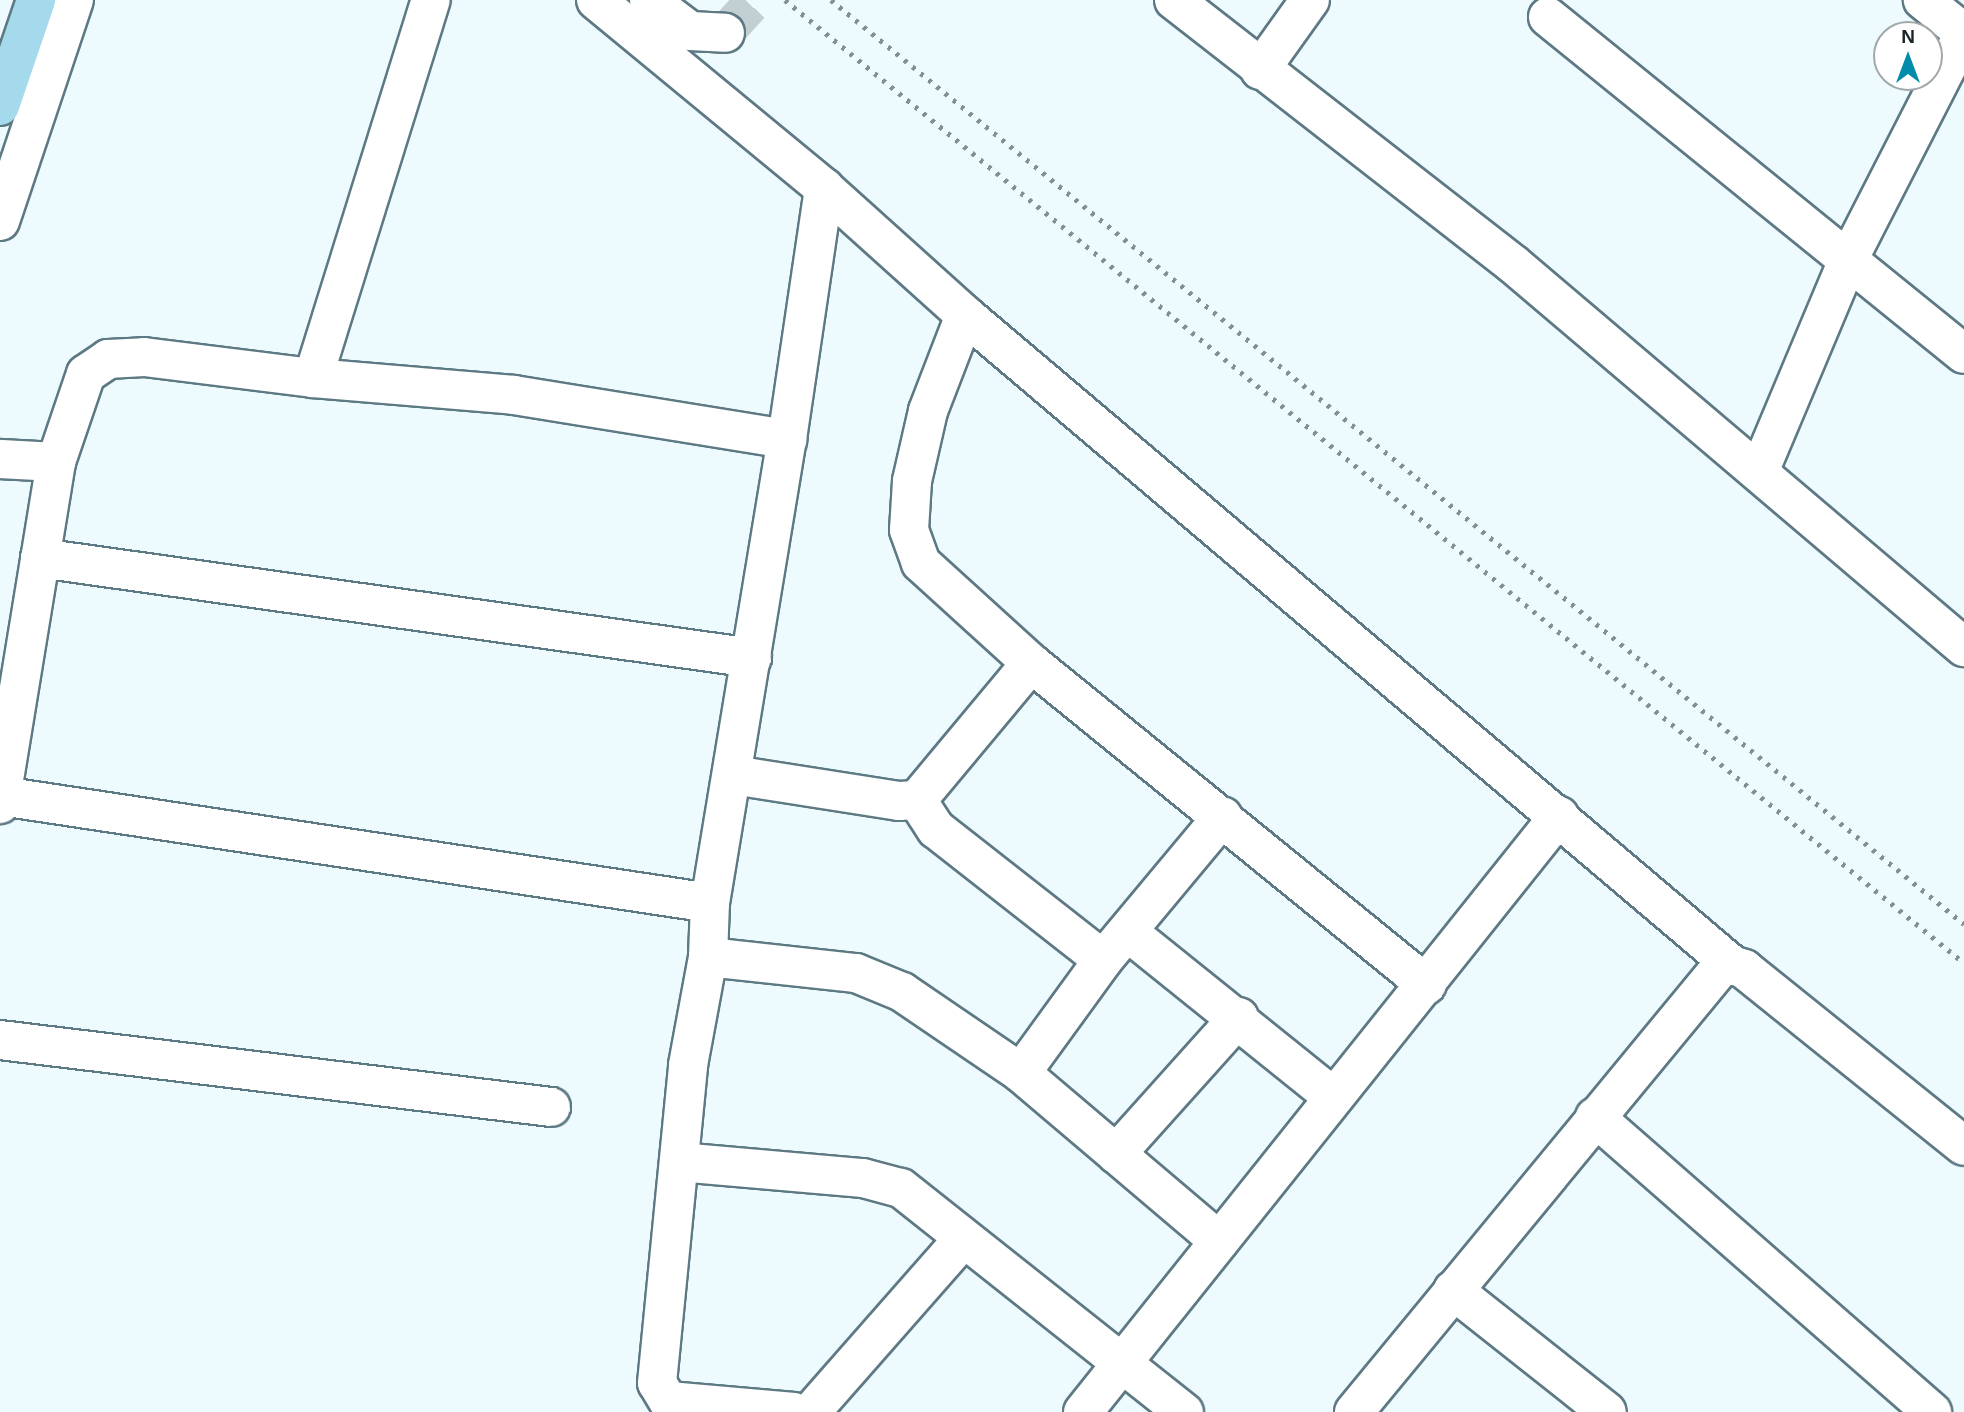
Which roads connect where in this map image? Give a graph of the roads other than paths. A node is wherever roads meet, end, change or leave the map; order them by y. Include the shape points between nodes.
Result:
1 (36, 0) edge
2 (74, 0) edge
3 (430, 0) edge
4 (596, 0) edge
5 (649, 0) edge
6 (1174, 0) edge
7 (1310, 0) edge
8 (1923, 0) edge
9 (1549, 17) dead end
10 (725, 33) dead end
11 (1261, 70) junction
12 (5, 92) edge
13 (824, 188) junction
14 (0, 220) edge
15 (1848, 260) junction
16 (965, 316) junction
17 (1964, 354) edge
18 (313, 378) junction
19 (787, 439) junction
20 (0, 459) edge
21 (56, 462) junction
22 (1759, 472) junction
23 (40, 558) junction
24 (1964, 646) edge
25 (752, 658) junction
26 (1031, 663) junction
27 (733, 775) junction
28 (1, 800) edge
29 (917, 800) junction
30 (1223, 816) junction
31 (1559, 816) junction
32 (710, 903) junction
33 (1128, 932) junction
34 (708, 957) junction
35 (1103, 960) junction
36 (1732, 965) junction
37 (1427, 985) junction
38 (1239, 1017) junction
39 (0, 1040) edge
40 (1021, 1073) junction
41 (1332, 1096) junction
42 (551, 1107) dead end
43 (1595, 1117) junction
44 (1964, 1146) edge
45 (1116, 1154) junction
46 (680, 1163) junction
47 (963, 1239) junction
48 (1219, 1241) junction
49 (1453, 1290) junction
50 (1124, 1366) junction
51 (794, 1412) edge
52 (811, 1412) edge
53 (1083, 1412) edge
54 (1184, 1412) edge
55 (1354, 1412) edge
56 (1607, 1412) edge
57 (1932, 1412) edge

1 - 12 main road
2 - 14 street
3 - 18 street
4 - 13 street
5 - 10 street via 690,31
6 - 11 street
7 - 11 street
8 - 15 street via 1964,33
9 - 15 street
11 - 22 street via 1513,264
13 - 16 street
13 - 19 street
15 - 17 street
15 - 22 street
16 - 26 street via 926,421 912,481 909,530 921,563 934,578
16 - 31 street
18 - 19 street via 514,395
18 - 21 street via 144,357 108,359 86,374
19 - 25 street
20 - 21 street
21 - 23 street
22 - 24 street
23 - 25 street
23 - 28 street
25 - 27 street
26 - 29 street
26 - 30 street
27 - 29 street
27 - 32 street
28 - 32 street
29 - 35 street via 936,829
30 - 33 street
30 - 37 street
31 - 36 street
31 - 37 street
32 - 34 street
33 - 35 street
33 - 38 street
34 - 40 street via 872,978 902,992
34 - 46 street via 688,1065
35 - 40 street
36 - 43 street via 1715,973
36 - 44 street via 1744,969
37 - 41 street
38 - 41 street
38 - 45 street
39 - 42 street
40 - 45 street
41 - 48 street
43 - 49 street
43 - 57 street
45 - 48 street
46 - 47 street via 886,1181 910,1194
46 - 51 street via 659,1391 668,1401
47 - 50 street
47 - 52 street
48 - 50 street
49 - 55 street
49 - 56 street
50 - 53 street
50 - 54 street

